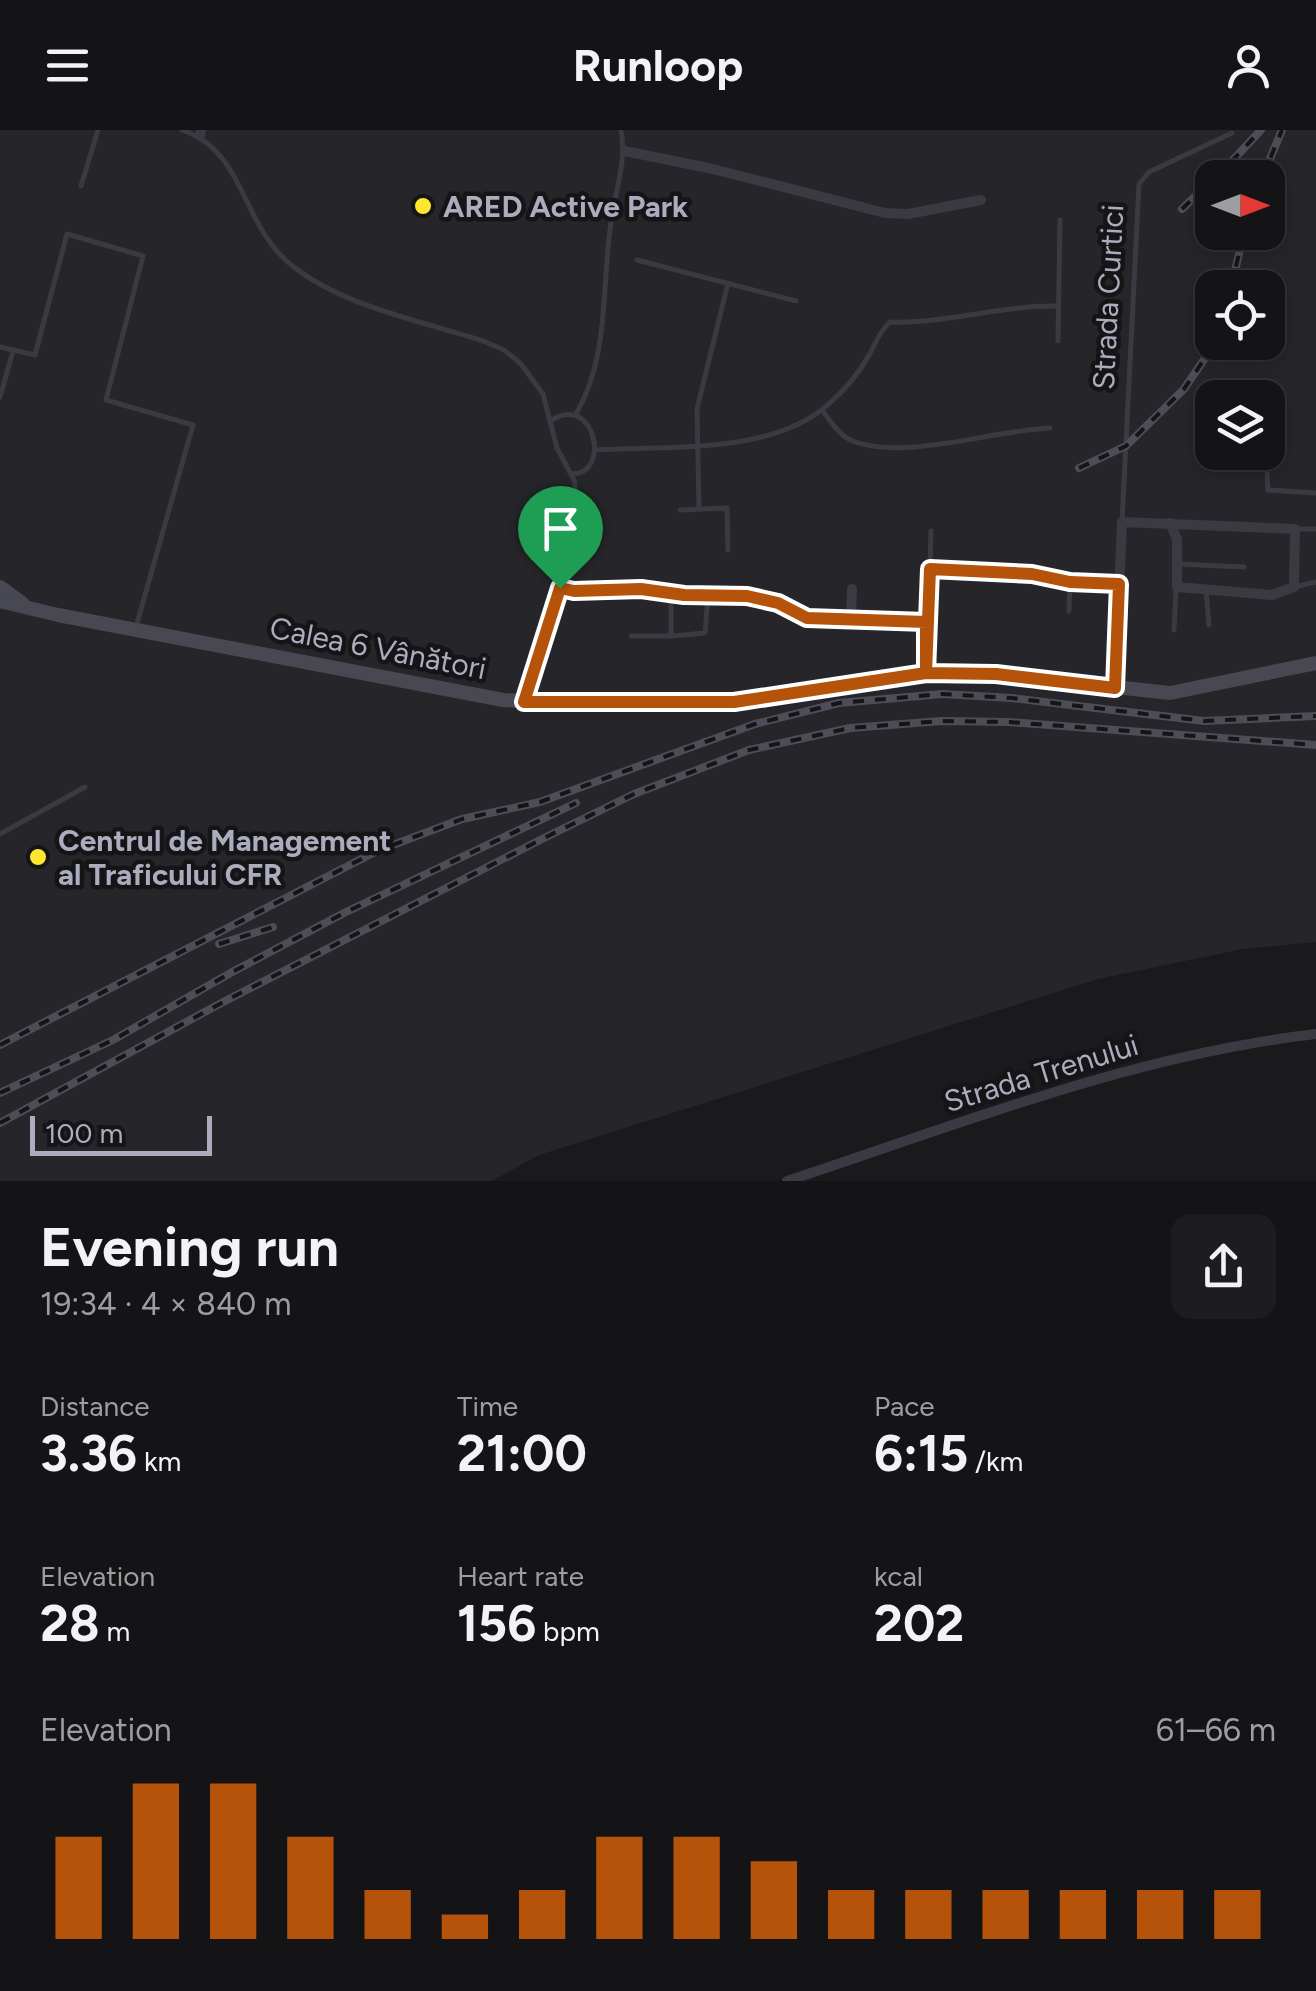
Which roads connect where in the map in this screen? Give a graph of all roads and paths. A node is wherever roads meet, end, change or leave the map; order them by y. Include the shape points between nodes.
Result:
1 (98, 130) edge
2 (182, 130) edge
3 (622, 130) edge
4 (200, 133) edge
5 (1232, 133) dead end
6 (625, 151) junction
7 (81, 186) dead end
8 (981, 200) dead end
9 (1060, 220) dead end
10 (637, 260) dead end
11 (728, 283) junction
12 (796, 300) dead end
13 (1058, 306) junction
14 (1058, 341) dead end
15 (0, 347) edge
16 (13, 350) junction
17 (0, 374) edge
18 (4, 383) junction
19 (0, 397) edge
20 (822, 410) junction
21 (576, 414) junction
22 (551, 420) junction
23 (1050, 428) dead end
24 (698, 444) junction
25 (596, 450) junction
26 (1267, 470) edge
27 (572, 474) junction
28 (1316, 493) edge
29 (699, 509) junction
30 (680, 510) dead end
31 (1122, 522) junction
32 (1170, 523) junction
33 (1296, 529) junction
34 (1316, 530) edge
35 (931, 531) dead end
36 (728, 550) dead end
37 (1178, 564) junction
38 (1244, 567) dead end
39 (930, 569) junction
40 (1070, 582) junction
41 (1316, 582) edge
42 (1119, 584) junction
43 (1176, 586) junction
44 (0, 587) edge
45 (1294, 587) junction
46 (560, 588) junction
47 (1206, 588) junction
48 (852, 589) dead end
49 (671, 592) junction
50 (708, 596) junction
51 (0, 601) edge
52 (27, 608) junction
53 (1069, 610) dead end
54 (851, 619) junction
55 (926, 622) junction
56 (1209, 626) dead end
57 (135, 630) junction
58 (1174, 630) dead end
59 (631, 636) dead end
60 (671, 636) junction
61 (1316, 662) edge
62 (926, 673) junction
63 (1115, 688) junction
64 (524, 702) junction
65 (85, 787) dead end
66 (0, 834) edge
67 (1316, 1034) edge
68 (786, 1181) edge

1 - 7 lane
2 - 4 lane
3 - 6 lane
4 - 22 lane via 233,172 266,241 290,264 324,288 504,350 542,394
5 - 31 lane, Strada Curtici via 1149,172 1139,184
6 - 8 street via 885,213
6 - 21 lane via 611,220 601,338
9 - 13 lane
10 - 11 lane
11 - 12 lane
11 - 24 lane via 697,410
13 - 14 lane
13 - 20 lane via 890,322 851,381
15 - 16 lane
16 - 18 lane
16 - 57 lane via 35,355 67,234 144,256 106,400 193,425
17 - 18 lane
18 - 19 lane
20 - 23 lane via 852,442 885,447
20 - 24 lane via 752,440
21 - 22 lane
21 - 25 lane
22 - 27 lane
24 - 25 lane
24 - 29 lane
25 - 27 lane via 588,467
26 - 28 lane via 1268,490
27 - 46 lane via 574,530
29 - 30 lane
29 - 36 lane via 727,508
31 - 32 street
31 - 42 street, Strada Curtici
32 - 33 street
32 - 37 street
33 - 34 lane
33 - 45 street
35 - 39 lane
37 - 38 lane
37 - 43 street
39 - 40 street
39 - 55 street
40 - 42 street
40 - 53 lane
41 - 45 lane
42 - 63 street, Strada Curtici
43 - 47 street
43 - 58 lane
44 - 52 main road, Calea 6 Vânători
45 - 47 street via 1272,595
46 - 49 street
46 - 64 street
47 - 56 lane
48 - 54 street
49 - 50 street
49 - 60 lane
50 - 54 street via 747,596 807,618
50 - 60 lane via 704,633
51 - 52 main road, Calea 6 Vânători
52 - 57 main road, Calea 6 Vânători
54 - 55 street
55 - 62 street
57 - 64 main road, Calea 6 Vânători
59 - 60 lane
61 - 63 main road, Calea 6 Vânători via 1189,691
62 - 63 main road, Calea 6 Vânători
62 - 64 main road, Calea 6 Vânători via 734,702
65 - 66 lane
67 - 68 street, Strada Trenului via 1101,1077

